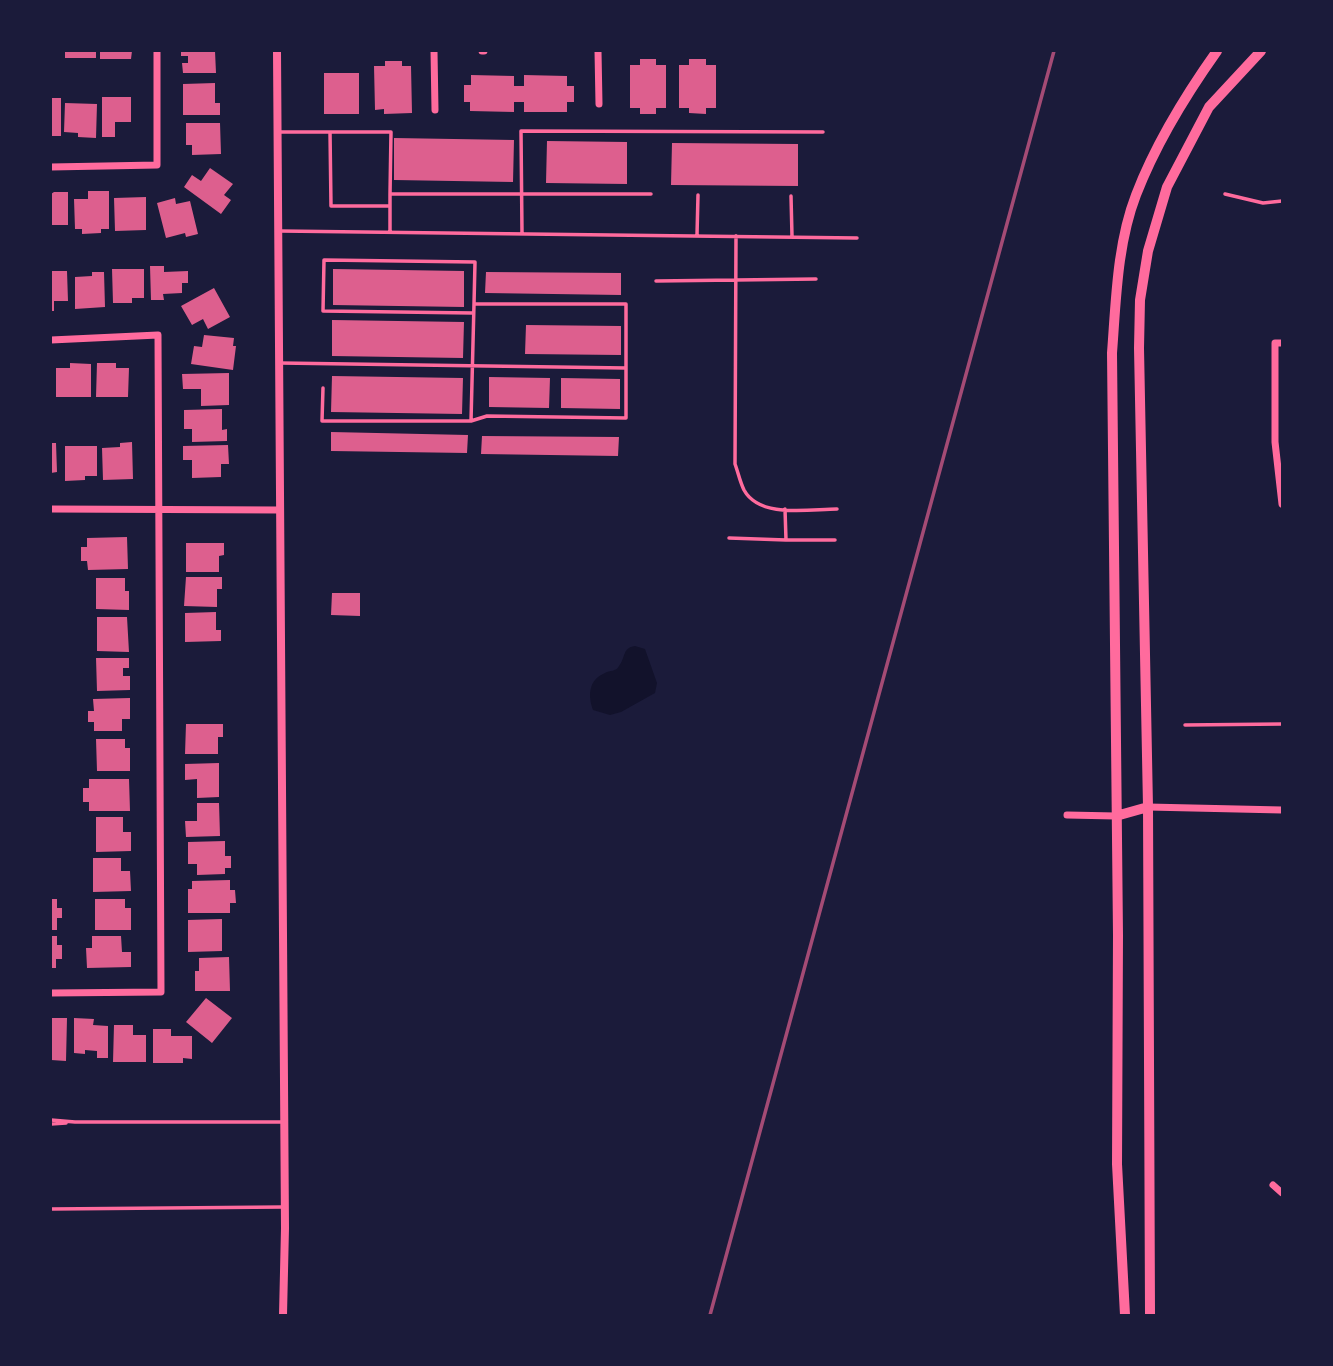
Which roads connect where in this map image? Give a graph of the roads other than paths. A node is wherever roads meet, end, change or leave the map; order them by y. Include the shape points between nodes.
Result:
1 (157, 51) edge
2 (276, 51) edge
3 (434, 51) edge
4 (598, 51) edge
5 (1217, 51) edge
6 (1261, 51) edge
7 (599, 104) dead end
8 (435, 110) dead end
9 (277, 132) junction
10 (330, 132) junction
11 (823, 132) dead end
12 (51, 167) edge
13 (390, 194) junction
14 (522, 194) junction
15 (651, 194) dead end
16 (1225, 194) dead end
17 (698, 195) dead end
18 (791, 196) dead end
19 (1282, 201) edge
20 (390, 206) junction
21 (278, 231) junction
22 (390, 232) junction
23 (522, 233) junction
24 (697, 235) junction
25 (736, 236) junction
26 (792, 237) junction
27 (858, 238) dead end
28 (816, 279) dead end
29 (736, 280) junction
30 (656, 281) dead end
31 (474, 304) junction
32 (473, 313) junction
33 (51, 340) edge
34 (1278, 343) edge
35 (278, 363) junction
36 (473, 365) junction
37 (626, 368) junction
38 (323, 388) dead end
39 (471, 421) junction
40 (1282, 504) edge
41 (51, 509) edge
42 (159, 509) junction
43 (785, 509) junction
44 (837, 509) dead end
45 (279, 510) junction
46 (729, 538) dead end
47 (786, 540) junction
48 (835, 540) dead end
49 (1282, 724) edge
50 (1185, 725) dead end
51 (1147, 807) junction
52 (1282, 810) edge
53 (1067, 815) dead end
54 (1116, 816) junction
55 (51, 993) edge
56 (51, 1122) edge
57 (284, 1122) junction
58 (1273, 1185) dead end
59 (1282, 1193) edge
60 (285, 1207) junction
61 (51, 1209) edge
62 (283, 1315) edge
63 (1125, 1315) edge
64 (1150, 1315) edge

1 - 12 street via 157,165
2 - 9 street
3 - 8 street
4 - 7 street
5 - 54 main road via 1160,142 1136,197 1115,303
6 - 51 main road via 1203,117 1167,187 1140,300
9 - 10 lane
9 - 21 street
10 - 13 lane via 391,132
10 - 20 lane via 331,206
11 - 14 lane via 521,131
13 - 14 lane
13 - 20 lane
14 - 15 lane
14 - 23 lane
16 - 19 lane via 1263,203
17 - 24 lane
18 - 26 lane
20 - 22 lane
21 - 22 lane
21 - 35 street
22 - 23 lane
23 - 24 lane
24 - 25 lane
25 - 26 lane
25 - 29 lane
26 - 27 lane
28 - 29 lane
29 - 30 lane
29 - 43 lane via 735,464 751,499
31 - 32 lane
31 - 32 lane via 475,262 324,260 323,311
31 - 37 lane via 626,304
32 - 36 lane
33 - 42 street via 158,335
34 - 40 street via 1275,442
35 - 36 lane
35 - 45 street
36 - 37 lane
36 - 39 lane
37 - 39 lane via 626,418 487,416
38 - 39 lane via 322,421
41 - 42 street
42 - 45 street
42 - 55 street via 161,992
43 - 44 lane
43 - 47 lane
45 - 57 street
46 - 47 lane
47 - 48 lane
49 - 50 lane
51 - 52 street
51 - 54 main road
51 - 64 main road
53 - 54 street
54 - 63 main road via 1117,1164
56 - 57 lane
57 - 60 street
58 - 59 street
60 - 61 lane
60 - 62 street

